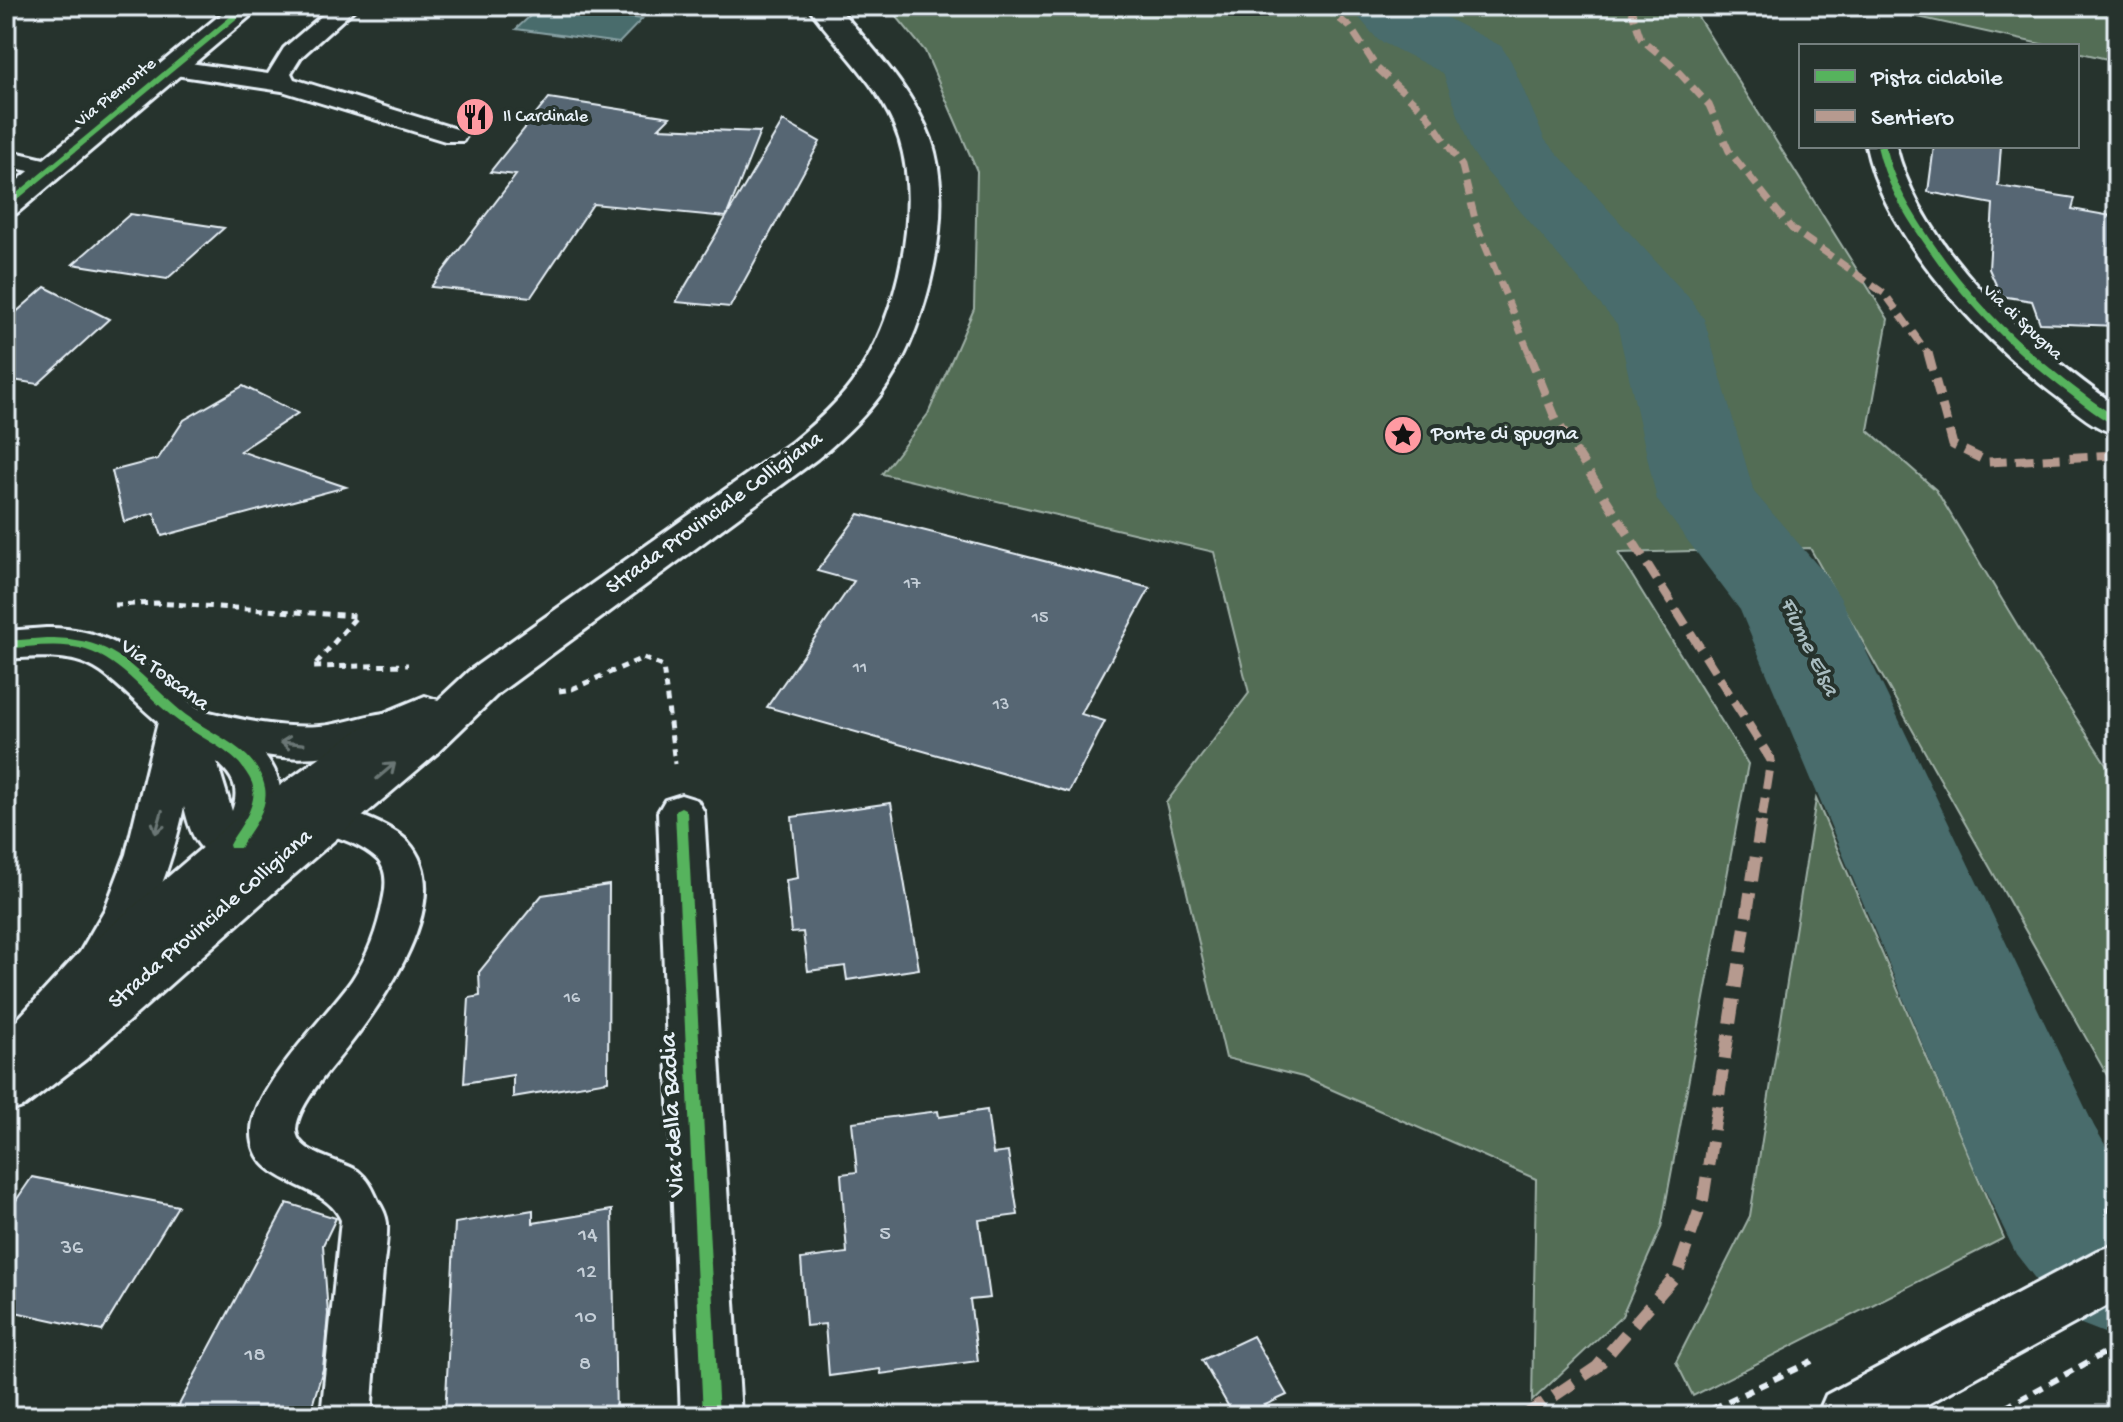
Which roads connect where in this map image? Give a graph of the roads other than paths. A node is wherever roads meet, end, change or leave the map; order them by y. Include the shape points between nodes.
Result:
1 (248, 6) edge
2 (347, 6) edge
3 (822, 6) edge
4 (1982, 6) edge
5 (2035, 6) edge
6 (175, 68) junction
7 (285, 84) junction
8 (454, 136) dead end
9 (1881, 148) edge
10 (6, 158) edge
11 (52, 168) junction
12 (6, 206) edge
13 (2117, 423) edge
14 (6, 645) edge
15 (484, 682) junction
16 (181, 719) junction
17 (395, 726) junction
18 (290, 806) junction
19 (681, 812) road end
20 (235, 845) junction
21 (95, 969) junction
22 (68, 1044) junction
23 (6, 1068) edge
24 (6, 1090) edge
25 (2117, 1270) edge
26 (346, 1416) edge
27 (711, 1416) edge
28 (1847, 1416) edge

1 - 6 street, Via Piemonte
2 - 7 lane via 292,53 279,73
3 - 15 street, Strada Provinciale Colligiana via 900,108 923,167 918,251 881,366 858,398 804,451
4 - 5 lane
6 - 7 lane
6 - 11 street, Via Piemonte
7 - 8 lane
9 - 13 street, Via di Spugna via 1887,174 1957,285 2042,367
10 - 11 lane
11 - 12 street, Via Piemonte
14 - 16 street, Via Toscana via 88,647 127,671
15 - 17 street, Strada Provinciale Colligiana
18 -> 15 street, Strada Provinciale Colligiana via 420,743
17 -> 16 street, Via Toscana via 361,738 302,744
16 - 18 street, Via Toscana via 237,755
16 - 20 street, Via Toscana via 215,833
16 -> 21 street, Via Toscana via 150,854 128,913
17 - 18 street, Strada Provinciale Colligiana
18 - 20 street via 253,813
18 - 20 street via 275,841
18 - 22 street, Strada Provinciale Colligiana
18 - 26 lane via 386,845 405,873 402,907 377,974 286,1098 275,1122 274,1134 284,1156 338,1183 351,1194 364,1220
19 - 27 street, Via della Badia
20 - 21 street, Strada Provinciale Colligiana
20 - 22 street via 238,857 233,867 123,970
21 - 23 street, Strada Provinciale Colligiana
22 - 24 street, Strada Provinciale Colligiana
25 - 28 street

